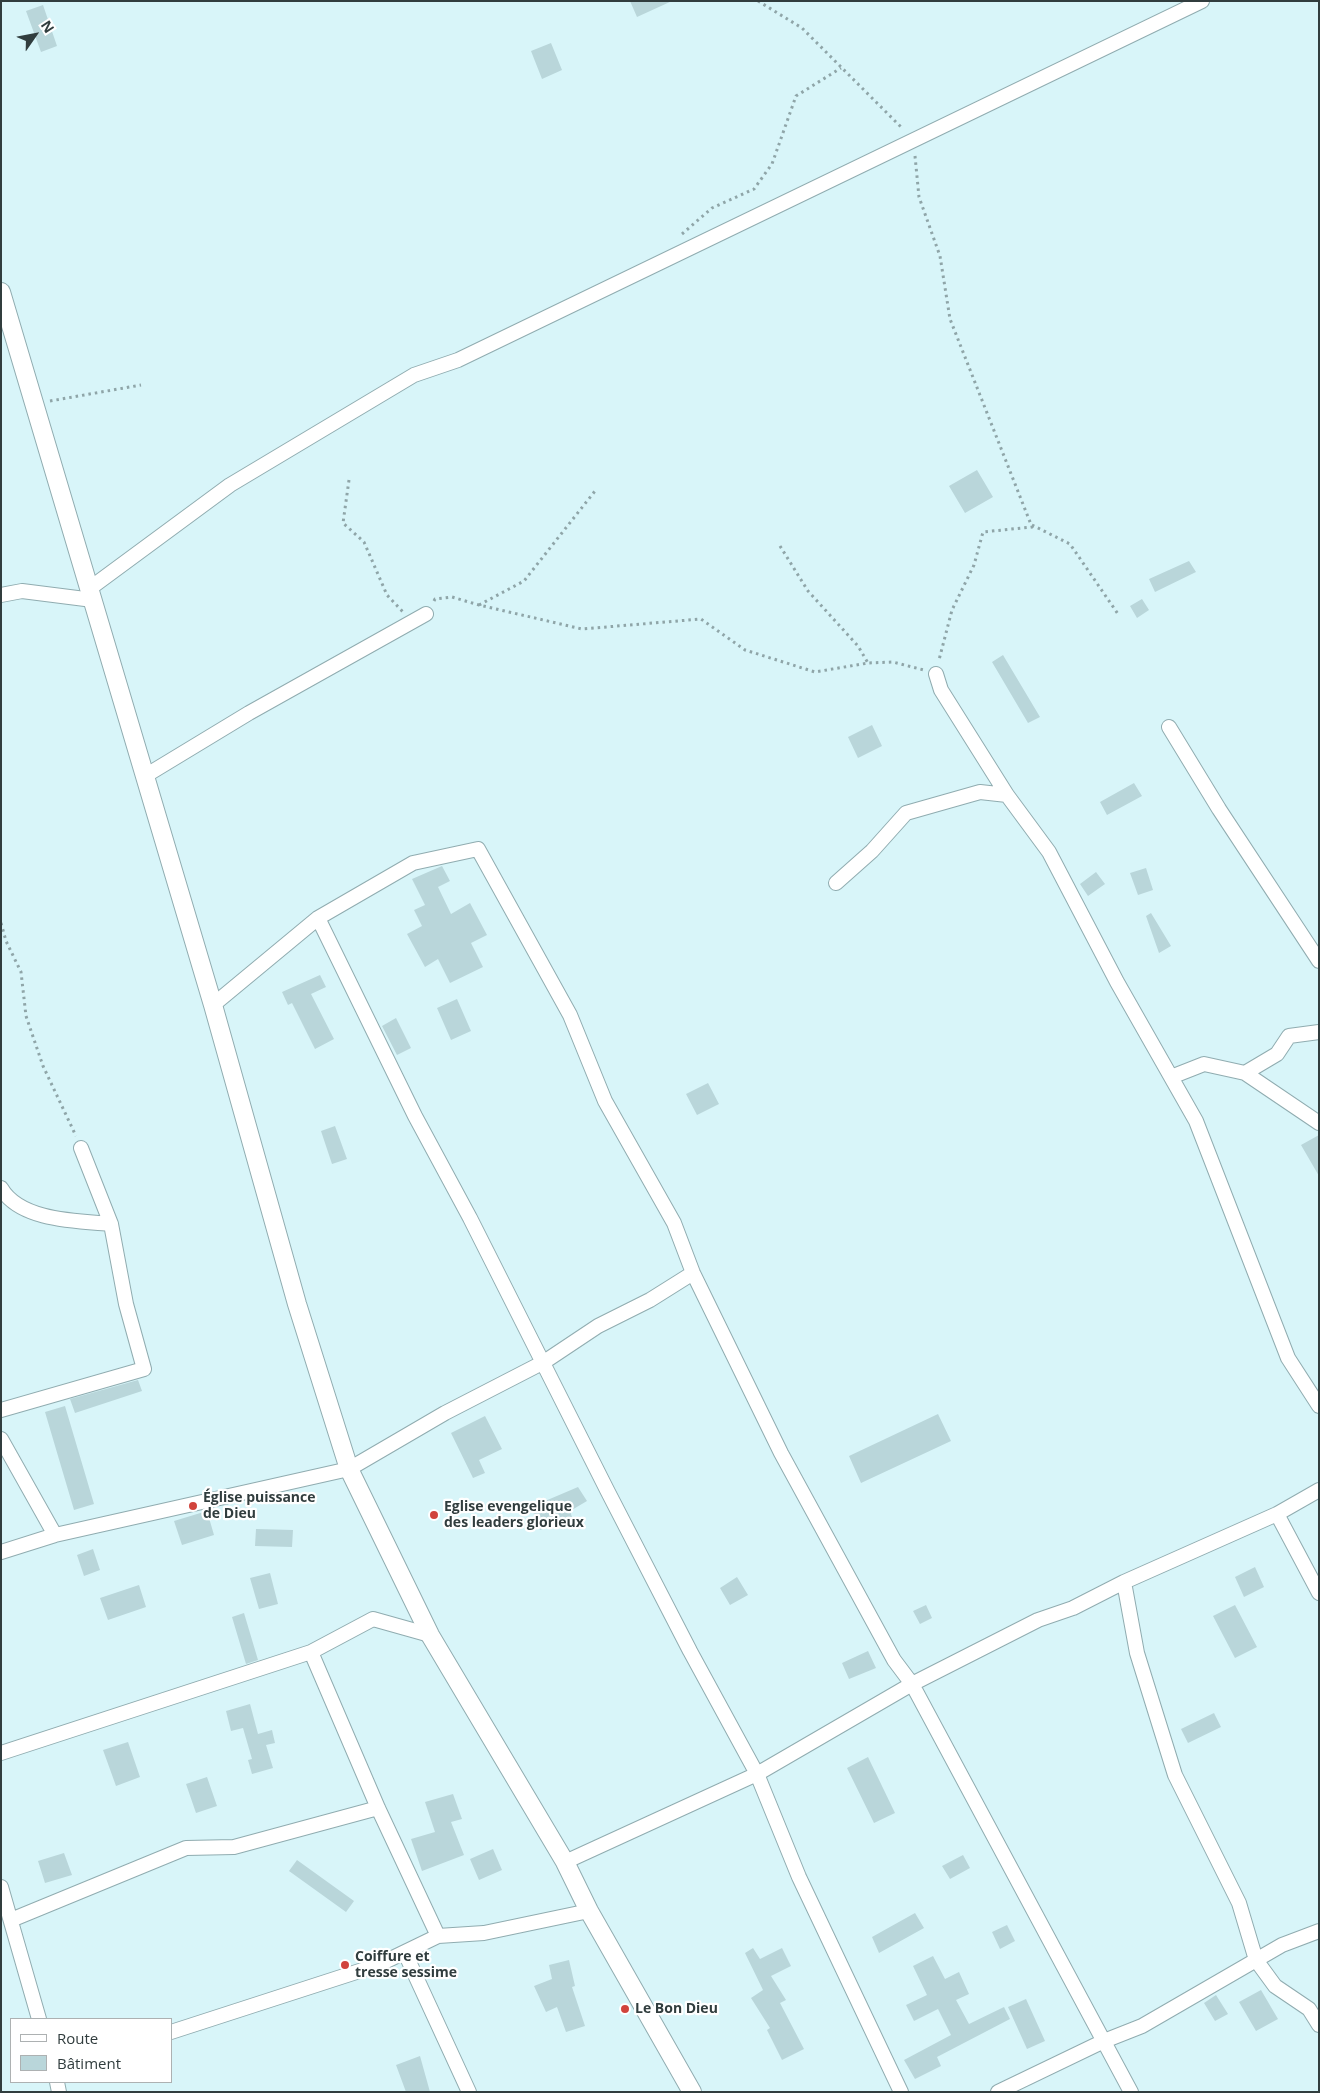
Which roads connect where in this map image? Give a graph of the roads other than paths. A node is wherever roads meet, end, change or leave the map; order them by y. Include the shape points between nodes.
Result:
1 (1202, 1) edge
2 (1, 292) edge
3 (91, 594) junction
4 (1, 595) edge
5 (426, 614) road end
6 (936, 674) road end
7 (1170, 727) dead end
8 (145, 776) junction
9 (1007, 795) junction
10 (836, 884) dead end
11 (318, 918) junction
12 (1319, 961) edge
13 (213, 1005) junction
14 (1319, 1032) edge
15 (1245, 1073) junction
16 (1171, 1077) junction
17 (1319, 1122) edge
18 (82, 1148) road end
19 (1, 1188) edge
20 (110, 1224) junction
21 (693, 1273) junction
22 (544, 1362) junction
23 (1319, 1406) edge
24 (1, 1410) edge
25 (1, 1439) edge
26 (349, 1469) junction
27 (1319, 1490) edge
28 (1277, 1514) junction
29 (54, 1535) junction
30 (1, 1552) edge
31 (1124, 1582) junction
32 (1319, 1593) edge
33 (430, 1635) junction
34 (311, 1652) junction
35 (912, 1684) junction
36 (1, 1753) edge
37 (757, 1774) junction
38 (378, 1808) junction
39 (565, 1862) junction
40 (1, 1886) edge
41 (589, 1911) junction
42 (11, 1920) junction
43 (1319, 1931) edge
44 (438, 1936) junction
45 (405, 1953) junction
46 (1256, 1960) junction
47 (39, 2018) edge
48 (1319, 2025) edge
49 (172, 2032) edge
50 (1104, 2041) junction
51 (469, 2092) edge
52 (692, 2092) edge
53 (901, 2092) edge
54 (998, 2092) edge
55 (1131, 2092) edge

1 - 3 street via 458,360 414,375 230,486
2 - 3 street
3 - 4 street via 22,591
3 - 8 street
5 - 8 street via 249,713
6 - 9 street via 941,690
7 - 12 street via 1219,809
8 - 13 street
9 - 10 street via 980,792 906,813
9 - 16 street via 1049,852
11 - 13 street
11 - 21 street via 413,863 478,849 570,1015 605,1101 674,1223
11 - 22 street via 415,1116
13 - 26 street via 297,1304
14 - 15 street via 1289,1036 1277,1054
15 - 16 street via 1204,1064
15 - 17 street
16 - 23 street via 1196,1120 1288,1358
18 - 20 street
19 - 20 street via 7,1198 38,1214 63,1220
20 - 24 street via 126,1304 144,1369
21 - 22 street via 650,1300 598,1326
21 - 35 street via 781,1452 894,1660
22 - 26 street via 445,1413
22 - 37 street via 690,1651
25 - 29 street
26 - 29 street
26 - 33 street
27 - 28 street
28 - 31 street
28 - 32 street
29 - 30 street
31 - 35 street via 1073,1608 1038,1620
31 - 46 street via 1137,1653 1175,1775 1239,1903
33 - 34 street via 373,1619
33 - 39 street
34 - 36 street
34 - 38 street
35 - 37 street
35 - 50 street
37 - 39 street
37 - 53 street via 799,1877
38 - 42 street via 234,1847 186,1848
38 - 44 street
39 - 41 street
40 - 42 street
41 - 44 street via 484,1933
41 - 52 street
42 - 47 street
43 - 46 street via 1282,1945
44 - 45 street
45 - 49 street via 378,1965
45 - 51 street
46 - 48 street via 1275,1986 1309,2009
46 - 50 street via 1142,2026
50 - 54 street
50 - 55 street

